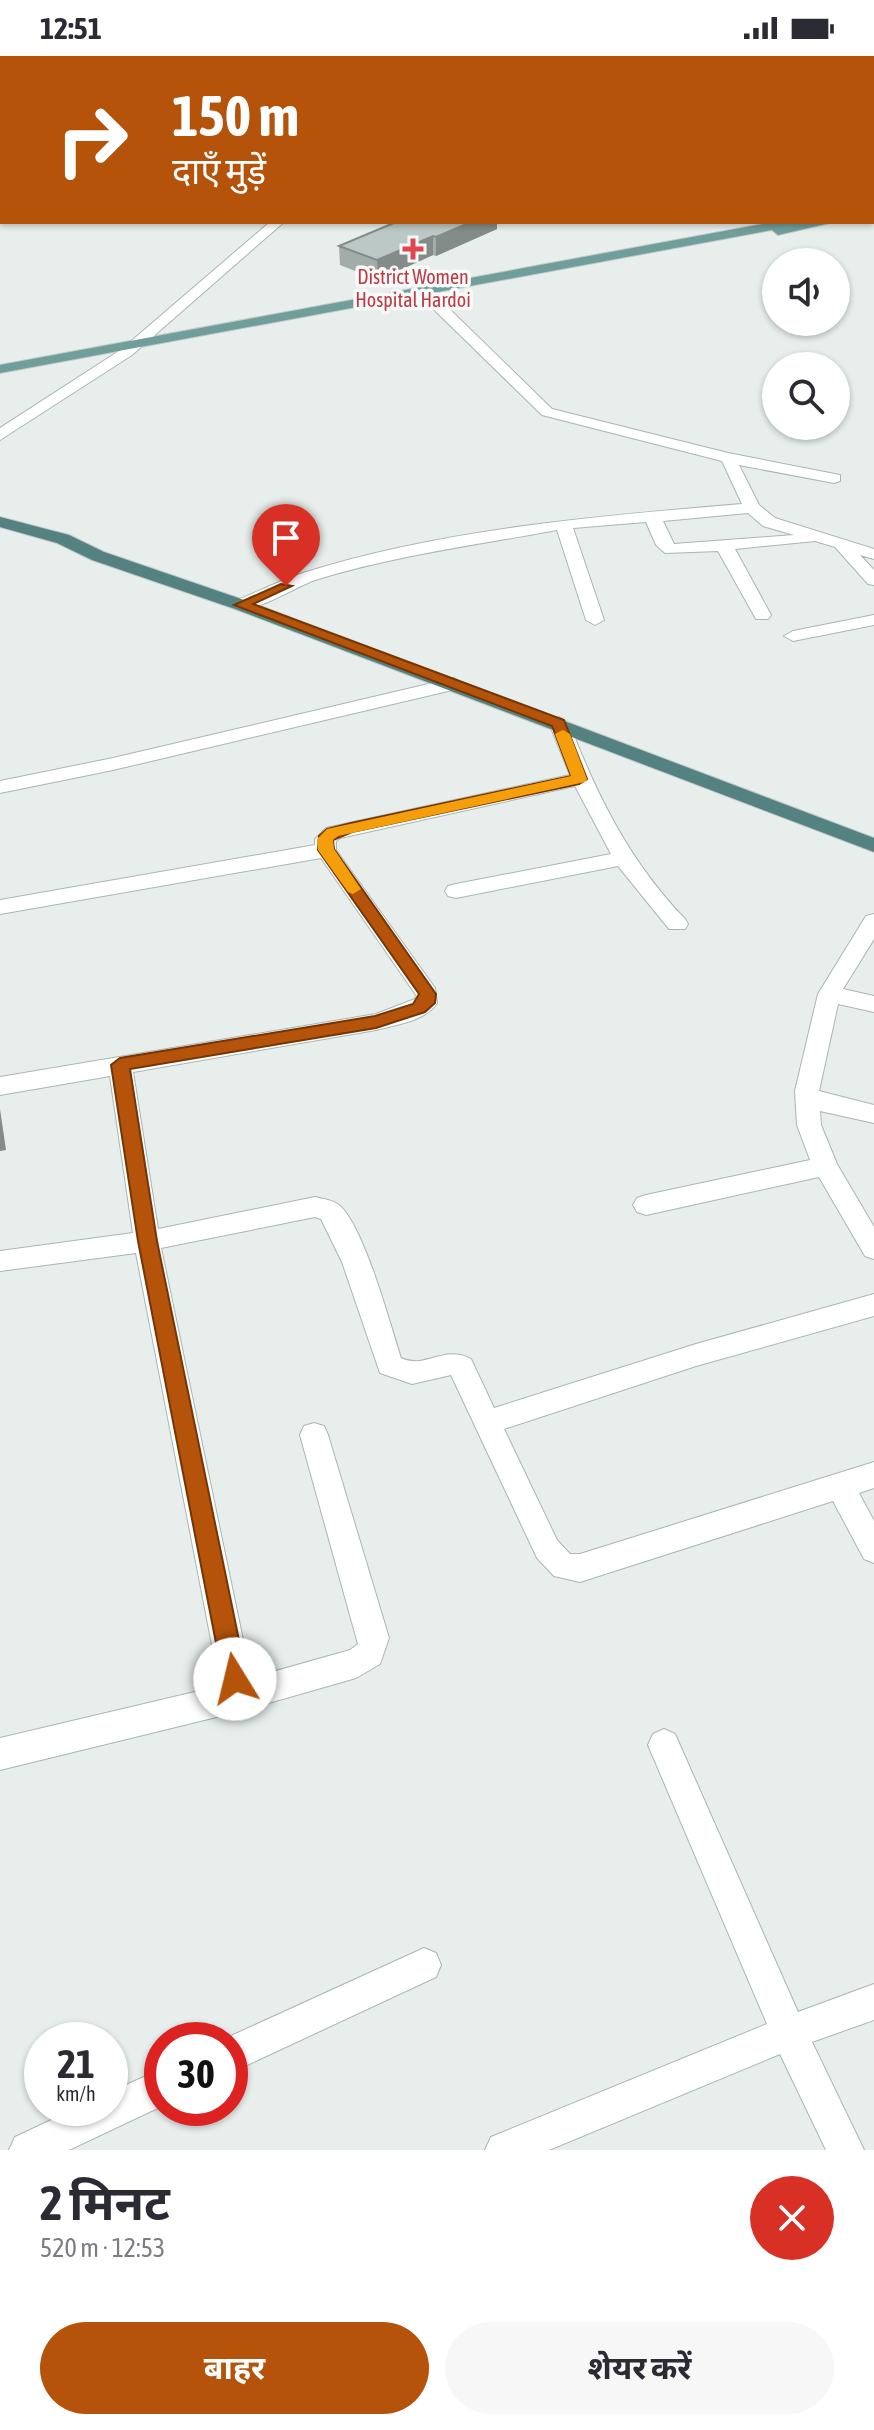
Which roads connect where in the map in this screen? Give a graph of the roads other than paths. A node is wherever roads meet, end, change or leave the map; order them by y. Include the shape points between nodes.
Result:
1 (276, 224) edge
2 (783, 224) edge
3 (817, 224) edge
4 (427, 295) junction
5 (130, 348) junction
6 (0, 369) edge
7 (0, 435) edge
8 (728, 458) junction
9 (834, 478) dead end
10 (752, 508) junction
11 (652, 515) junction
12 (0, 522) edge
13 (563, 524) junction
14 (0, 538) edge
15 (818, 538) junction
16 (841, 545) junction
17 (725, 547) junction
18 (874, 554) edge
19 (98, 556) junction
20 (874, 580) edge
21 (241, 605) junction
22 (762, 615) dead end
23 (595, 620) dead end
24 (874, 620) edge
25 (793, 636) dead end
26 (454, 684) junction
27 (559, 723) junction
28 (579, 779) junction
29 (0, 787) edge
30 (874, 845) edge
31 (326, 850) junction
32 (623, 858) junction
33 (456, 891) dead end
34 (0, 907) edge
35 (874, 921) edge
36 (677, 924) dead end
37 (829, 994) junction
38 (874, 1004) edge
39 (120, 1065) junction
40 (0, 1086) edge
41 (807, 1099) junction
42 (874, 1114) edge
43 (825, 1166) junction
44 (646, 1205) dead end
45 (147, 1241) junction
46 (874, 1249) edge
47 (0, 1261) edge
48 (874, 1305) edge
49 (485, 1423) junction
50 (314, 1435) dead end
51 (874, 1475) edge
52 (840, 1486) junction
53 (874, 1550) edge
54 (237, 1697) junction
55 (664, 1745) dead end
56 (0, 1754) edge
57 (424, 1965) dead end
58 (874, 2002) edge
59 (789, 2033) junction
60 (248, 2047) edge
61 (144, 2095) edge
62 (28, 2150) edge
63 (504, 2150) edge
64 (845, 2150) edge

1 - 5 street
2 - 5 main road
3 - 4 main road
4 - 5 main road
4 - 8 street via 547,412
5 - 6 main road
5 - 7 street
8 - 9 street
8 - 10 street
10 - 11 street
10 - 15 street via 769,522
11 - 13 street
11 - 17 street via 664,545 671,549
12 - 19 highway via 63,539
13 - 21 street via 349,566
13 - 23 street
14 - 19 highway
15 - 16 street
15 - 17 street
16 - 18 street
16 - 20 street
17 - 22 street
19 - 21 highway
21 - 26 highway
24 - 25 street
26 - 27 highway
26 - 29 street
27 - 28 street
27 - 30 highway
28 - 31 street via 333,833 325,839
28 - 32 street
31 - 34 street
31 - 39 street via 427,994 426,1003 376,1022
32 - 33 street
32 - 36 street
35 - 37 street
37 - 38 street
37 - 41 street
39 - 40 street
39 - 45 street
41 - 42 street
41 - 43 street via 809,1125
43 - 44 street
43 - 46 street
45 - 47 street
45 - 49 street via 315,1207 327,1210 344,1237 390,1365 407,1374 454,1363 461,1367
45 - 54 street
48 - 49 street
49 - 52 street via 547,1549 566,1569
50 - 54 street via 374,1638 373,1650 356,1663
51 - 52 street
52 - 53 street
54 - 56 street
55 - 59 street
57 - 60 street
58 - 59 street
59 - 63 street
59 - 64 street
61 - 62 street

